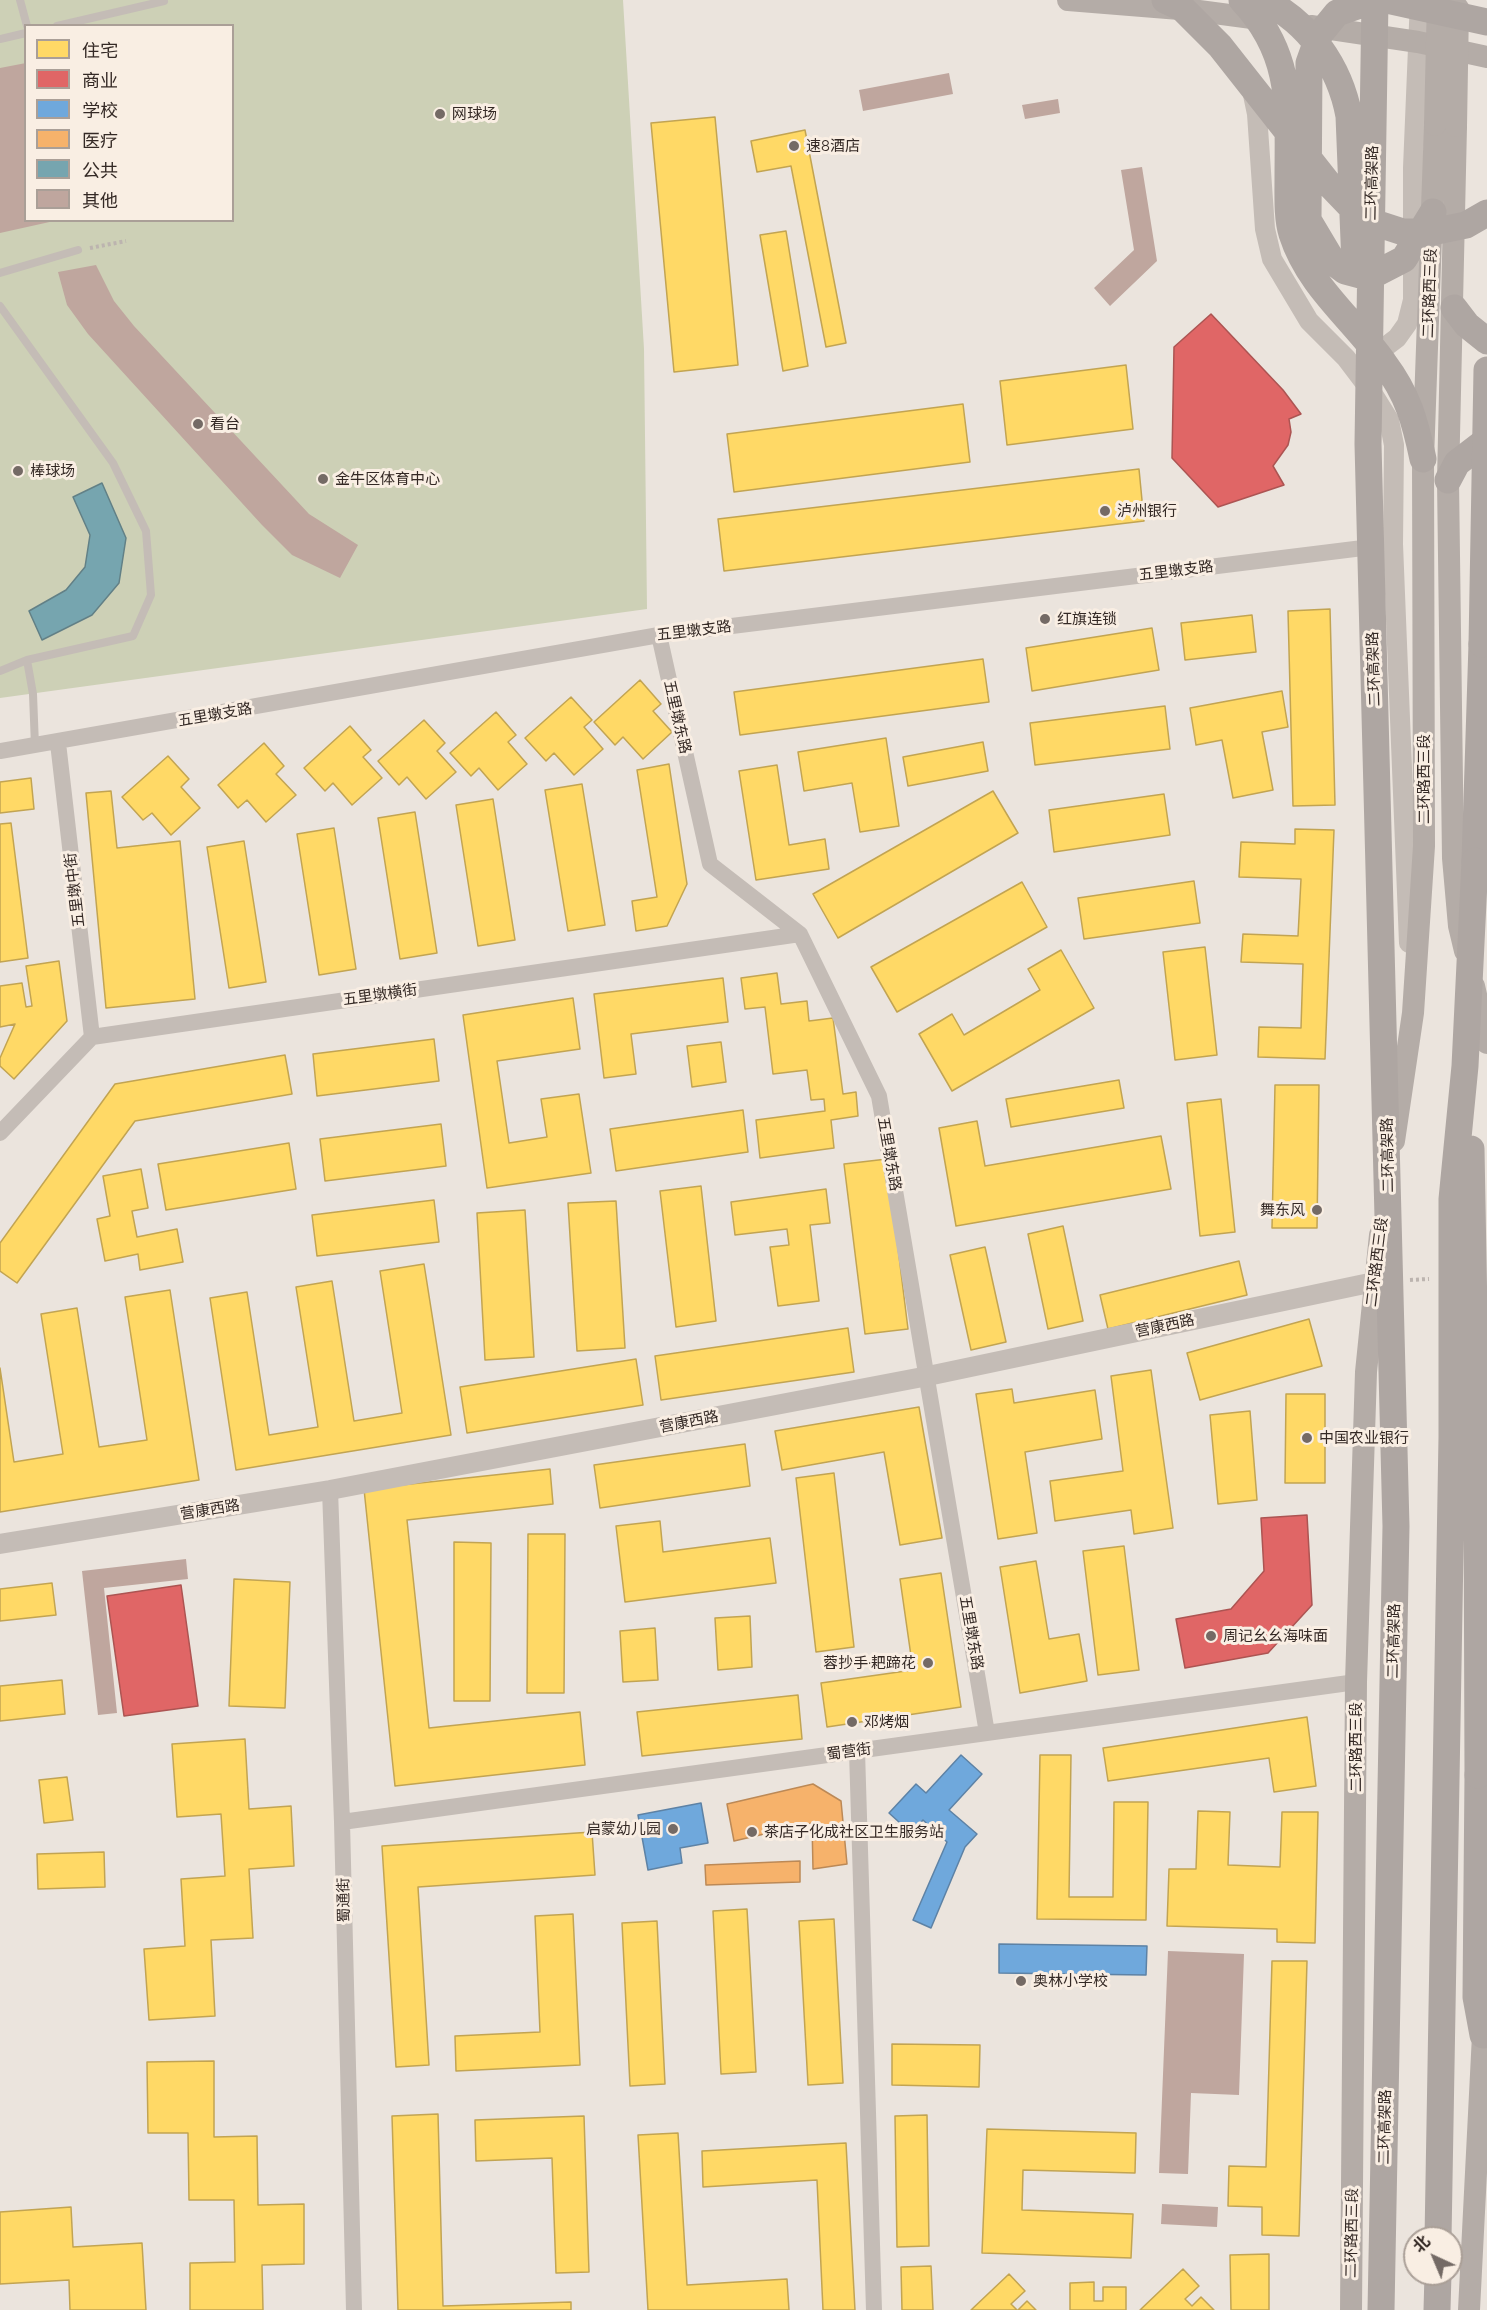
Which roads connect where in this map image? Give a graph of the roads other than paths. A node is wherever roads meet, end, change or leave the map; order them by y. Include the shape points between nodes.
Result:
1 (20, 0) edge
2 (1068, 0) edge
3 (1165, 0) edge
4 (1242, 0) edge
5 (1263, 0) edge
6 (1375, 0) edge
7 (1387, 0) edge
8 (1420, 0) edge
9 (164, 1) edge
10 (1448, 2) edge
11 (1192, 10) junction
12 (1487, 22) edge
13 (26, 24) edge
14 (66, 24) edge
15 (24, 33) edge
16 (0, 39) edge
17 (1418, 42) junction
18 (1487, 57) edge
19 (1432, 212) junction
20 (1487, 213) edge
21 (78, 250) road end
22 (0, 273) edge
23 (0, 306) edge
24 (1454, 308) junction
25 (1487, 341) edge
26 (1355, 370) junction
27 (1487, 370) edge
28 (1487, 440) edge
29 (1368, 444) junction
30 (1423, 459) junction
31 (1448, 480) junction
32 (1393, 544) junction
33 (659, 636) junction
34 (27, 660) junction
35 (0, 671) edge
36 (58, 742) junction
37 (36, 746) junction
38 (0, 751) edge
39 (1487, 799) edge
40 (1487, 808) edge
41 (1464, 859) junction
42 (1487, 923) edge
43 (800, 934) junction
44 (1413, 1013) junction
45 (92, 1037) junction
46 (1487, 1043) edge
47 (1465, 1066) junction
48 (0, 1133) edge
49 (1374, 1282) junction
50 (928, 1376) junction
51 (330, 1490) junction
52 (0, 1544) edge
53 (1356, 1682) junction
54 (987, 1733) junction
55 (857, 1751) junction
56 (342, 1822) junction
57 (1486, 2032) edge
58 (1438, 2226) edge
59 (1438, 2286) edge
60 (354, 2310) edge
61 (874, 2310) edge
62 (1351, 2310) edge
63 (1381, 2310) edge
64 (1437, 2310) edge
65 (1469, 2310) edge

1 - 13 lane
2 - 11 main road
3 - 20 highway, bridge via 1182,8 1220,46 1328,183 1369,221 1402,232 1432,232 1466,225
4 - 30 highway, bridge via 1265,29 1288,92 1291,233 1317,286 1397,382 1412,409
5 - 29 highway, bridge via 1296,22 1318,46 1330,62 1346,100
6 - 19 highway, bridge via 1337,13 1319,35 1309,63 1308,220 1333,262 1360,275 1375,274 1404,259
6 - 29 highway, 二环高架路, bridge
7 - 12 highway, bridge
8 - 17 street
9 - 14 lane
10 - 19 main road, 二环路西三段, bridge
10 - 24 main road, 二环路西三段, bridge
11 - 17 main road
11 - 26 street via 1234,46 1248,69 1257,114 1265,229 1272,259 1309,321
15 - 16 lane
17 - 18 main road
17 - 26 street via 1411,312 1396,338
19 - 30 main road, 二环路西三段, bridge
21 - 22 lane
23 - 34 lane via 113,463 146,531 151,595 133,636
24 - 25 highway
24 - 31 main road, 二环路西三段
26 - 32 street via 1389,420 1395,475
27 - 41 highway, bridge via 1484,596
28 - 31 highway via 1457,463
29 - 63 highway, 二环高架路, bridge via 1396,1526
30 - 44 main road, 二环路西三段 via 1424,846
31 - 41 main road, 二环路西三段
32 - 33 street, 五里墩支路
32 - 44 street
33 - 36 street, 五里墩支路
33 - 43 street, 五里墩东路 via 710,864
34 - 35 lane
34 - 37 lane
36 - 37 street, 五里墩支路
36 - 45 street, 五里墩中街
37 - 38 street, 五里墩支路
39 - 41 highway
40 - 42 street via 1482,901
41 - 46 main road, 二环路西三段 via 1459,926
41 - 47 highway, bridge
43 - 45 street, 五里墩横街
43 - 50 street, 五里墩东路 via 879,1096
44 - 49 main road, 二环路西三段
45 - 48 street
47 - 57 highway, bridge via 1472,1185 1478,1491 1476,1998
47 - 58 highway, bridge via 1452,1199 1452,1437
49 - 50 street, 营康西路
49 - 53 main road, 二环路西三段 via 1366,1372
50 - 51 street, 营康西路
50 - 54 street, 五里墩东路
51 - 52 street, 营康西路
51 - 56 street, 蜀通街
53 - 54 street, 蜀营街
53 - 62 main road, 二环路西三段
54 - 55 street, 蜀营街
55 - 56 street, 蜀营街
55 - 61 street
56 - 60 street, 蜀通街
57 - 65 main road
59 - 64 highway

